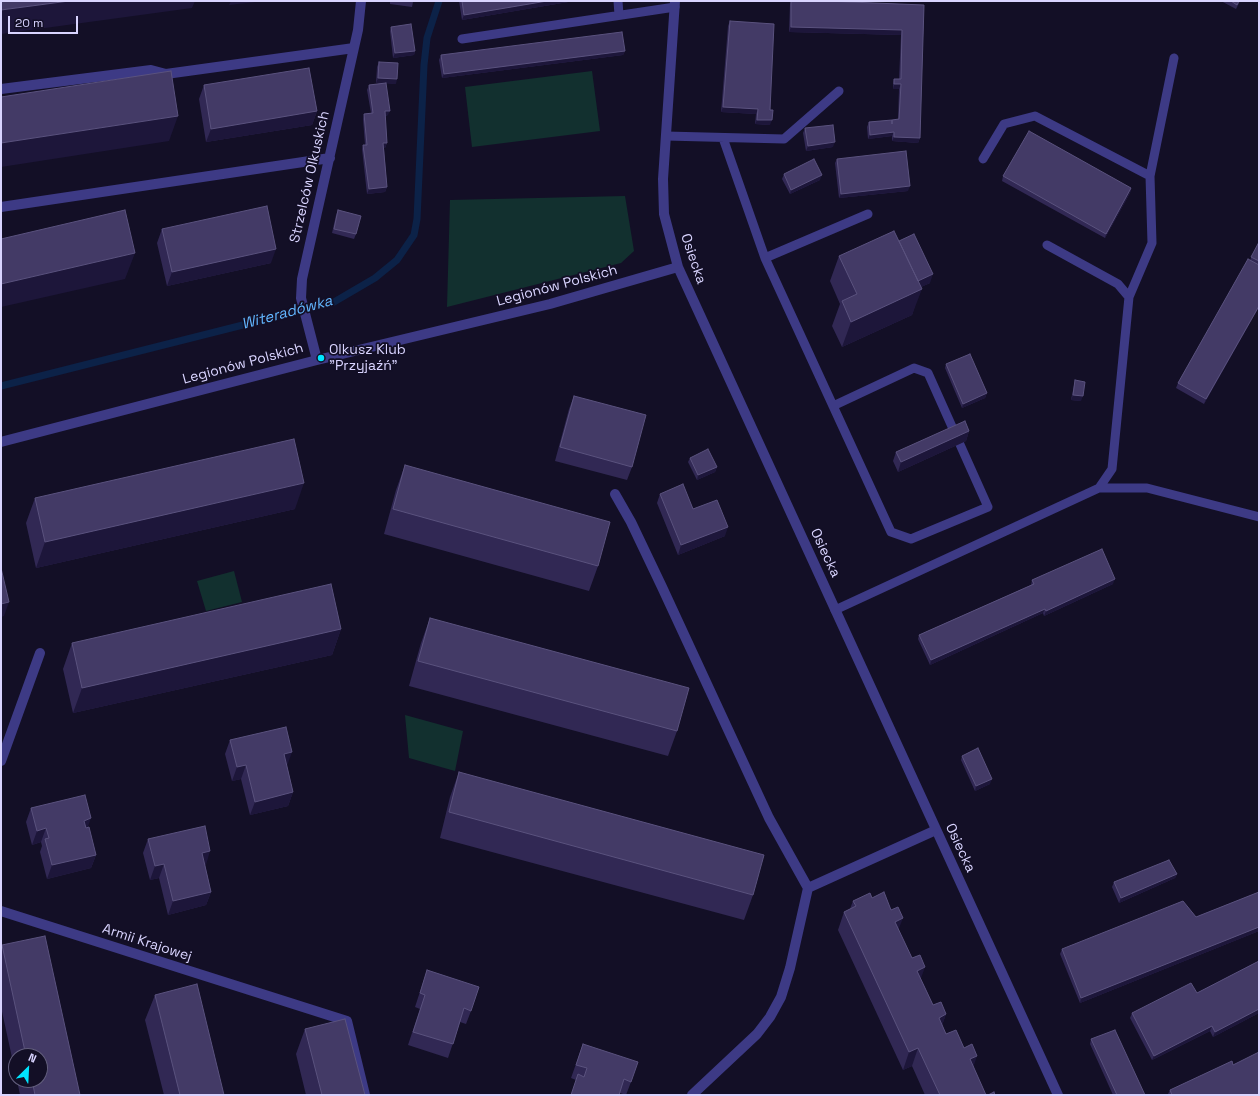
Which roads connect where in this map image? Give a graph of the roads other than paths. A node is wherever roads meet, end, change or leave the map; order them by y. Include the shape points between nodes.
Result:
1 (361, 1) edge
2 (618, 1) edge
3 (675, 4) edge
4 (619, 15) junction
5 (462, 39) dead end
6 (354, 48) junction
7 (1174, 58) dead end
8 (1, 89) edge
9 (839, 91) dead end
10 (666, 136) junction
11 (723, 138) junction
12 (330, 158) junction
13 (983, 159) dead end
14 (1150, 176) junction
15 (1, 207) edge
16 (868, 214) dead end
17 (1047, 245) dead end
18 (765, 258) junction
19 (678, 267) junction
20 (1129, 297) junction
21 (317, 360) junction
22 (833, 406) junction
23 (1, 442) edge
24 (1099, 488) junction
25 (615, 494) dead end
26 (1259, 518) edge
27 (835, 610) junction
28 (40, 653) dead end
29 (1, 761) edge
30 (936, 830) junction
31 (808, 888) junction
32 (1, 911) edge
33 (365, 1095) edge
34 (692, 1095) edge
35 (1058, 1095) edge

1 - 6 street, Strzelców Olkuskich
2 - 4 lane
3 - 4 lane
3 - 10 street, Osiecka
4 - 5 lane
6 - 8 street via 166,74 151,70
6 - 12 street, Strzelców Olkuskich
7 - 14 lane
9 - 11 lane via 784,139
10 - 11 lane
10 - 19 street, Osiecka via 664,214
11 - 18 lane
12 - 15 street
12 - 21 street, Strzelców Olkuskich via 305,262 301,298
13 - 14 lane via 1004,124 1035,116
14 - 20 lane via 1152,243
16 - 18 lane
17 - 20 lane via 1118,284
18 - 22 lane
19 - 21 street, Legionów Polskich via 550,304
19 - 27 street, Osiecka
20 - 24 lane via 1112,469
21 - 23 street, Legionów Polskich
22 - 22 lane via 891,532 911,539 988,507 928,373 914,368
24 - 26 lane via 1147,488
24 - 27 lane
25 - 31 street via 643,547 769,818
27 - 30 street, Osiecka
28 - 29 street
30 - 31 street
30 - 35 street, Osiecka
31 - 34 street via 790,968 781,997 770,1017 757,1034
32 - 33 street, Armii Krajowej via 347,1021

